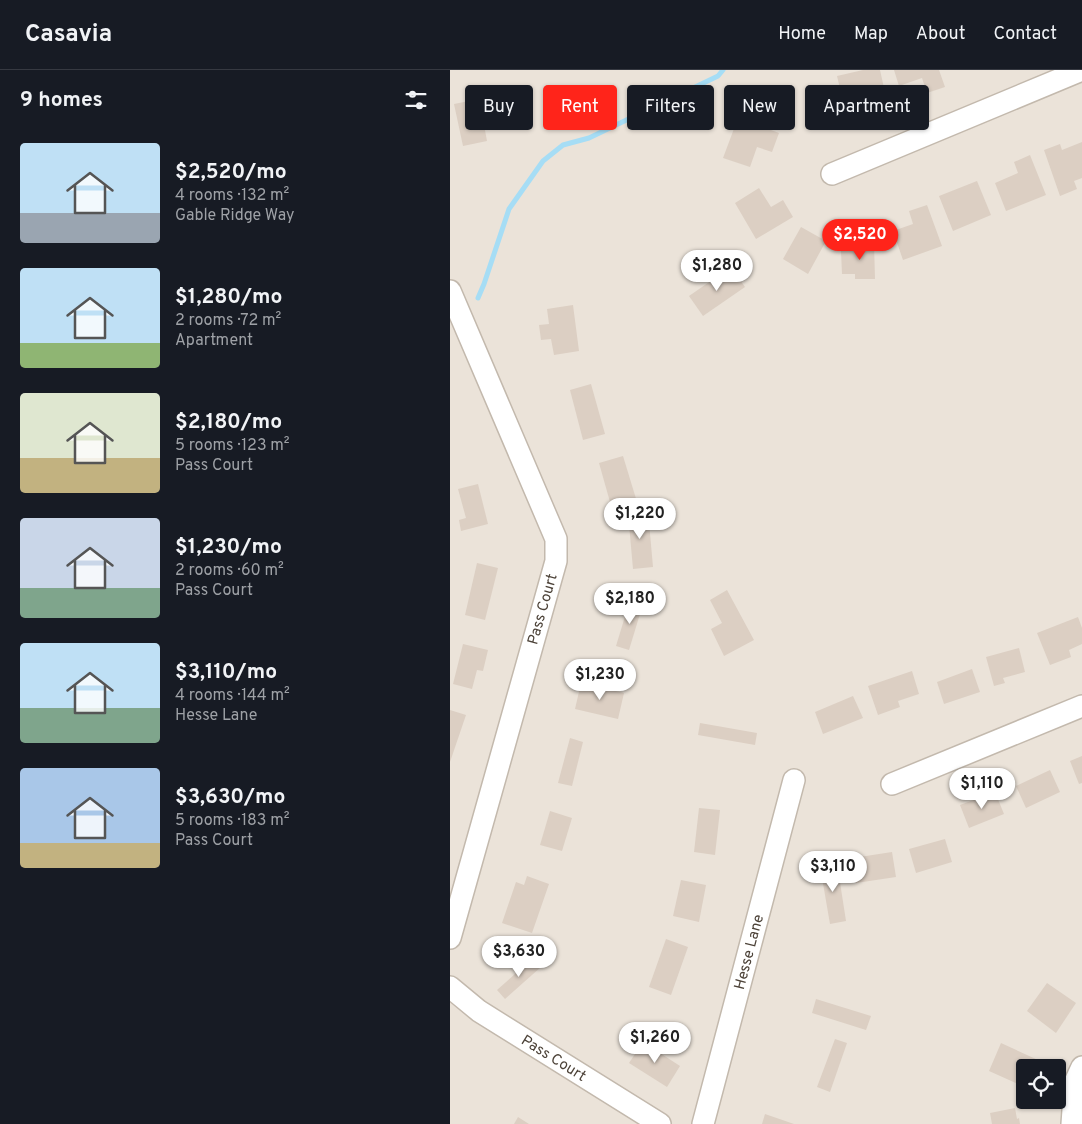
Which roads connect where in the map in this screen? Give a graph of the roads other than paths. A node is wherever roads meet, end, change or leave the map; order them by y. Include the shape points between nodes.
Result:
1 (1082, 70) edge
2 (832, 174) dead end
3 (450, 292) edge
4 (1082, 706) edge
5 (794, 780) dead end
6 (892, 784) dead end
7 (450, 938) edge
8 (450, 987) edge
9 (1082, 1067) edge
10 (660, 1124) edge
11 (703, 1124) edge
12 (1072, 1124) edge

1 - 2 street
3 - 7 street, Pass Court via 556,539 556,561
4 - 6 street
5 - 11 street, Hesse Lane
8 - 10 street, Pass Court via 479,1011
9 - 12 street via 1075,1082

